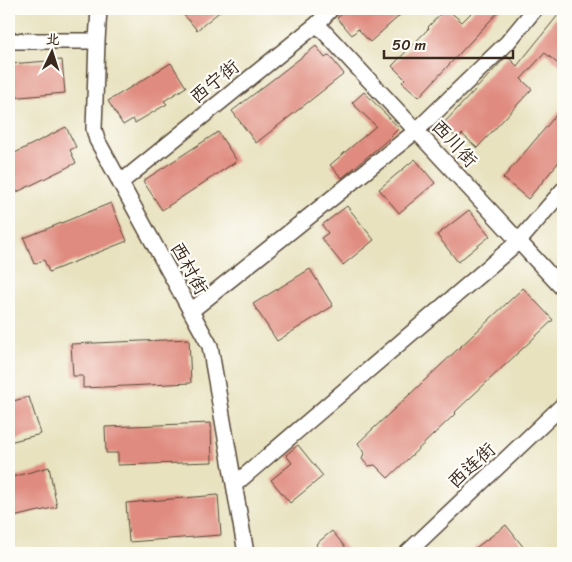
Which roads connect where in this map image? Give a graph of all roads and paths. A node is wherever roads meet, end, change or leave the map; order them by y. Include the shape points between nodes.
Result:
1 (99, 9) edge
2 (535, 9) edge
3 (325, 14) edge
4 (9, 40) edge
5 (97, 41) junction
6 (416, 131) junction
7 (120, 183) junction
8 (563, 190) edge
9 (519, 241) junction
10 (563, 290) edge
11 (191, 311) junction
12 (563, 405) edge
13 (234, 485) junction
14 (246, 553) edge
15 (407, 553) edge

1 - 5 street, 西村街
2 - 6 street via 508,43
3 - 6 street, 西川街
3 - 7 street, 西宁街
4 - 5 street
5 - 7 street, 西村街 via 94,129
6 - 9 street, 西川街
6 - 11 street
7 - 11 street, 西村街
8 - 9 street
9 - 10 street, 西川街
9 - 13 street
11 - 13 street, 西村街 via 210,346
12 - 15 street, 西连街
13 - 14 street, 西村街

